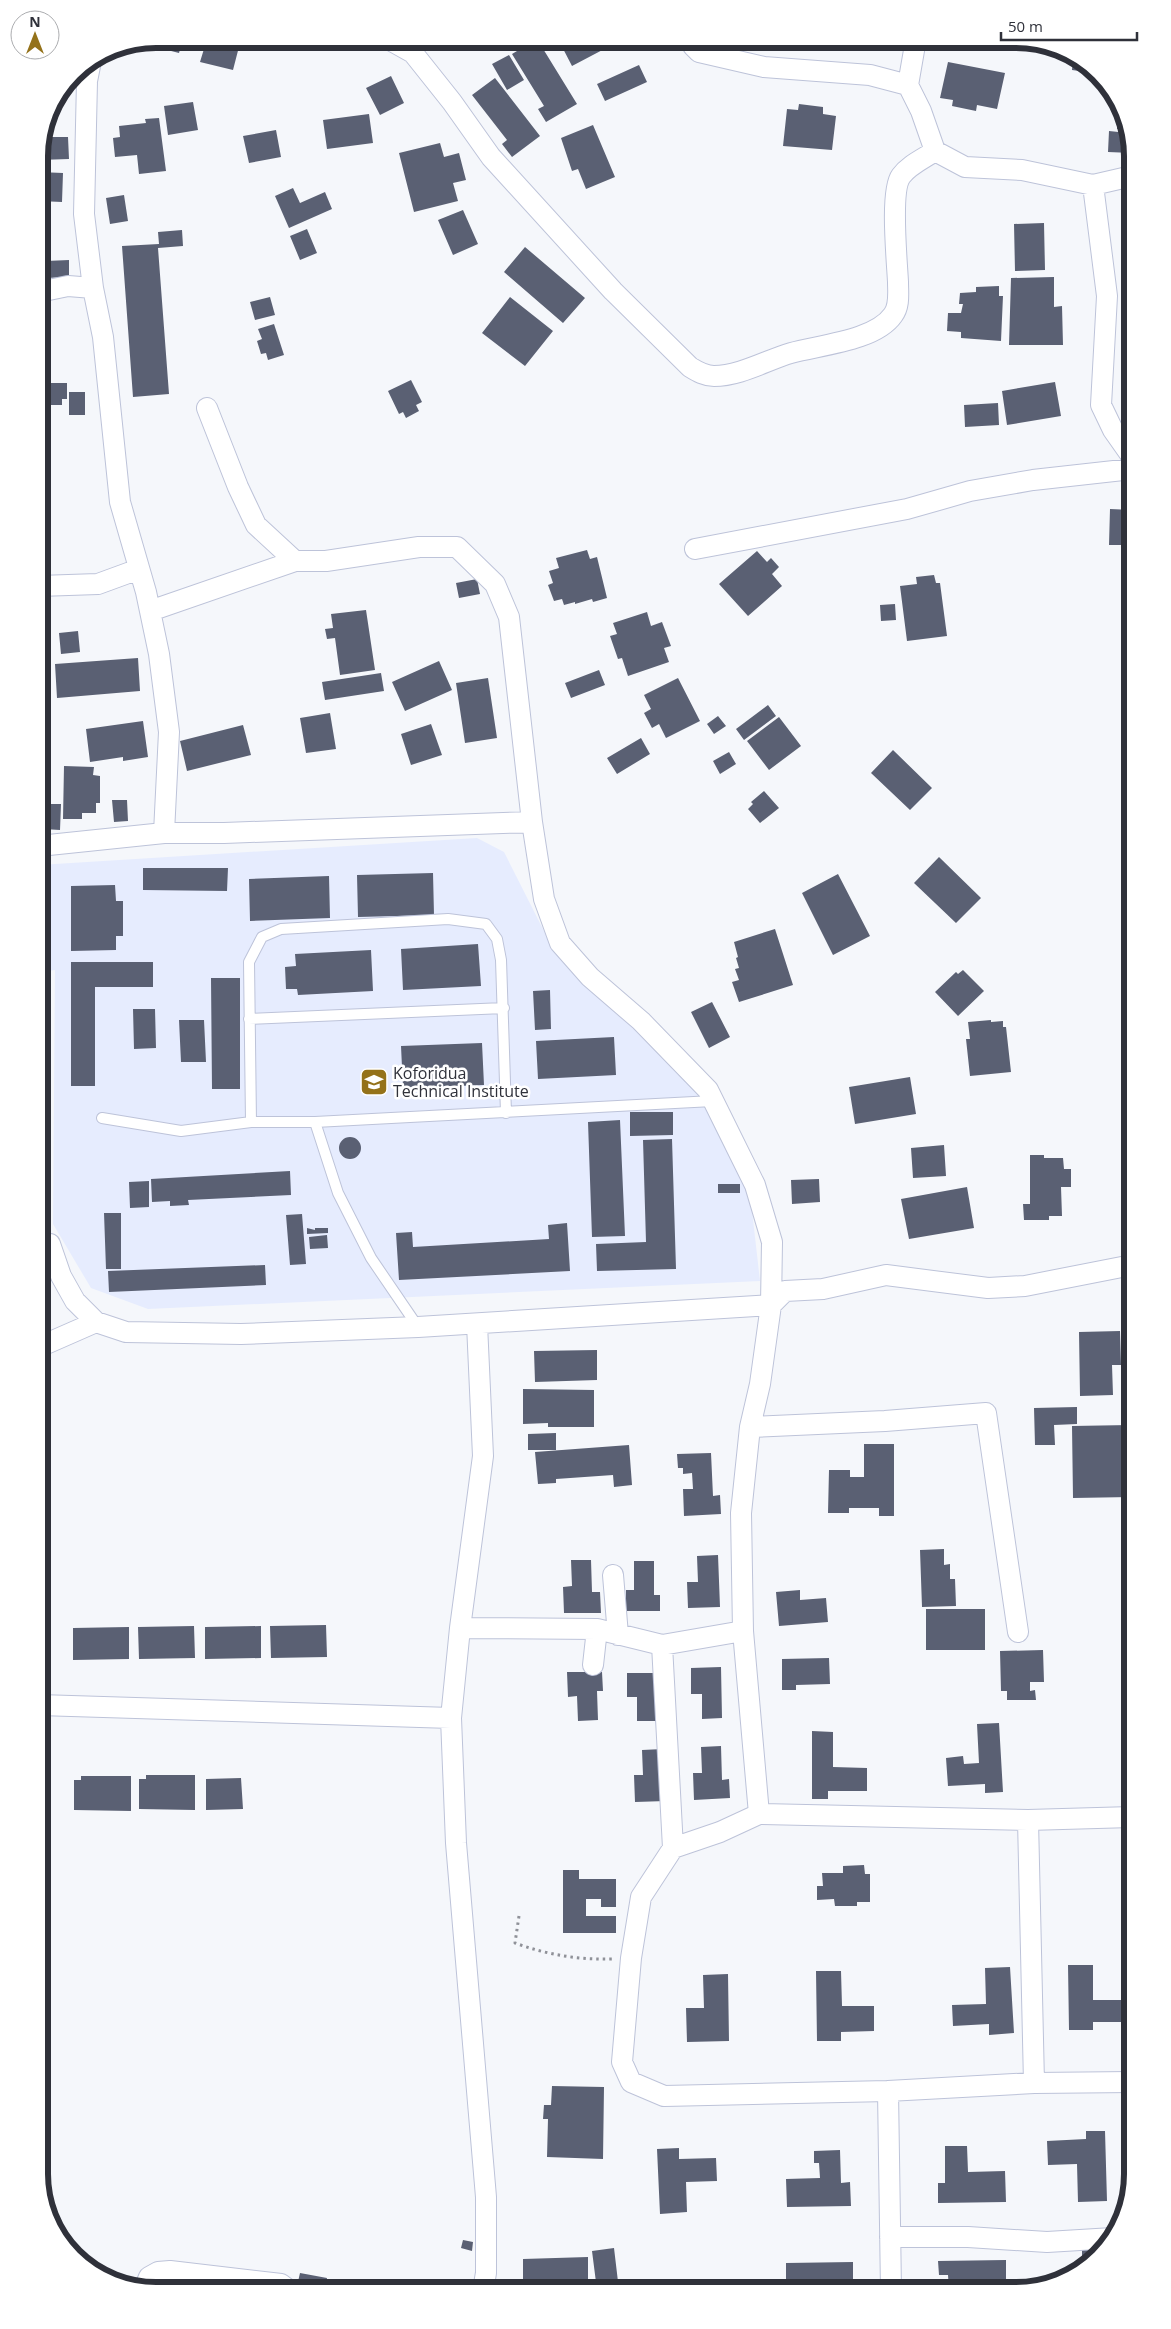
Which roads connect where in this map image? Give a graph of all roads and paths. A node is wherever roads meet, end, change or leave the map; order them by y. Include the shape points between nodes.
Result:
1 (404, 48) edge
2 (695, 48) edge
3 (914, 48) edge
4 (89, 70) edge
5 (908, 85) junction
6 (935, 152) junction
7 (1124, 178) edge
8 (1093, 185) junction
9 (93, 288) junction
10 (48, 290) edge
11 (207, 408) dead end
12 (1124, 446) edge
13 (1124, 470) edge
14 (695, 549) dead end
15 (295, 560) junction
16 (139, 569) junction
17 (48, 586) edge
18 (150, 611) junction
19 (532, 822) junction
20 (164, 833) junction
21 (48, 845) edge
22 (504, 1008) junction
23 (249, 1019) junction
24 (714, 1101) junction
25 (506, 1114) junction
26 (102, 1118) dead end
27 (251, 1122) junction
28 (315, 1122) junction
29 (50, 1244) dead end
30 (1124, 1267) edge
31 (771, 1305) junction
32 (96, 1322) junction
33 (477, 1324) junction
34 (418, 1327) junction
35 (48, 1342) edge
36 (750, 1427) junction
37 (613, 1575) dead end
38 (460, 1628) junction
39 (597, 1629) junction
40 (743, 1631) junction
41 (1018, 1632) dead end
42 (618, 1635) junction
43 (662, 1645) junction
44 (593, 1665) dead end
45 (48, 1705) edge
46 (451, 1718) junction
47 (759, 1814) junction
48 (1124, 1817) edge
49 (1028, 1820) junction
50 (673, 1848) junction
51 (518, 1916) dead end
52 (631, 1958) junction
53 (1124, 2082) edge
54 (1034, 2083) junction
55 (888, 2091) junction
56 (890, 2237) junction
57 (1101, 2239) edge
58 (147, 2281) edge
59 (256, 2281) edge
60 (485, 2281) edge
61 (891, 2282) edge

1 - 6 street via 413,53 452,102 491,158 613,291 701,374 715,376 736,372 791,353 838,343 885,324 893,315 898,298 896,197 900,178 910,166
2 - 5 street via 699,52 764,67 870,75
3 - 5 street
4 - 9 street via 84,214
5 - 6 street
6 - 8 street via 965,167 1022,170
7 - 8 street
8 - 12 street via 1107,296 1101,405
9 - 10 street via 68,286
9 - 16 street via 103,337 120,502
11 - 15 street via 256,525
13 - 14 street via 970,491 907,509
15 - 18 street
15 - 19 street via 326,560 419,547 457,547 495,584 509,617
16 - 17 street via 98,584
16 - 18 street
18 - 20 street via 169,732
19 - 20 street
19 - 24 street via 544,899 560,943 590,978 641,1021 708,1090
20 - 21 street
22 - 23 lane
22 - 23 lane via 497,939 486,924 448,919 289,928 262,937 249,962
22 - 25 lane
23 - 27 lane
24 - 25 lane
24 - 31 street via 758,1193 772,1242
25 - 28 lane
26 - 27 lane via 181,1131
27 - 28 lane
28 - 34 lane via 338,1193 371,1258
29 - 32 street via 61,1276 75,1301
30 - 31 street via 1025,1286 988,1288 886,1275 822,1289 785,1291
31 - 33 street
31 - 36 street via 760,1384
32 - 34 street via 126,1332 241,1334
32 - 35 street
33 - 34 street
33 - 38 street via 483,1456
36 - 40 street via 741,1513
36 - 41 street via 986,1413
37 - 42 street
38 - 39 street
38 - 46 street
39 - 42 street
39 - 44 street
40 - 43 street
40 - 47 street
42 - 43 street
43 - 50 street
45 - 46 street
46 - 60 street via 456,1844 486,2197
47 - 49 street
47 - 50 street
48 - 49 street
49 - 54 street
50 - 52 street via 642,1897
51 - 52 path via 515,1943 540,1953 585,1960
52 - 55 street via 622,2062 631,2082 664,2096
53 - 54 street
54 - 55 street
55 - 56 street
56 - 57 street via 1047,2242
56 - 61 street
58 - 59 street via 158,2272 170,2271

